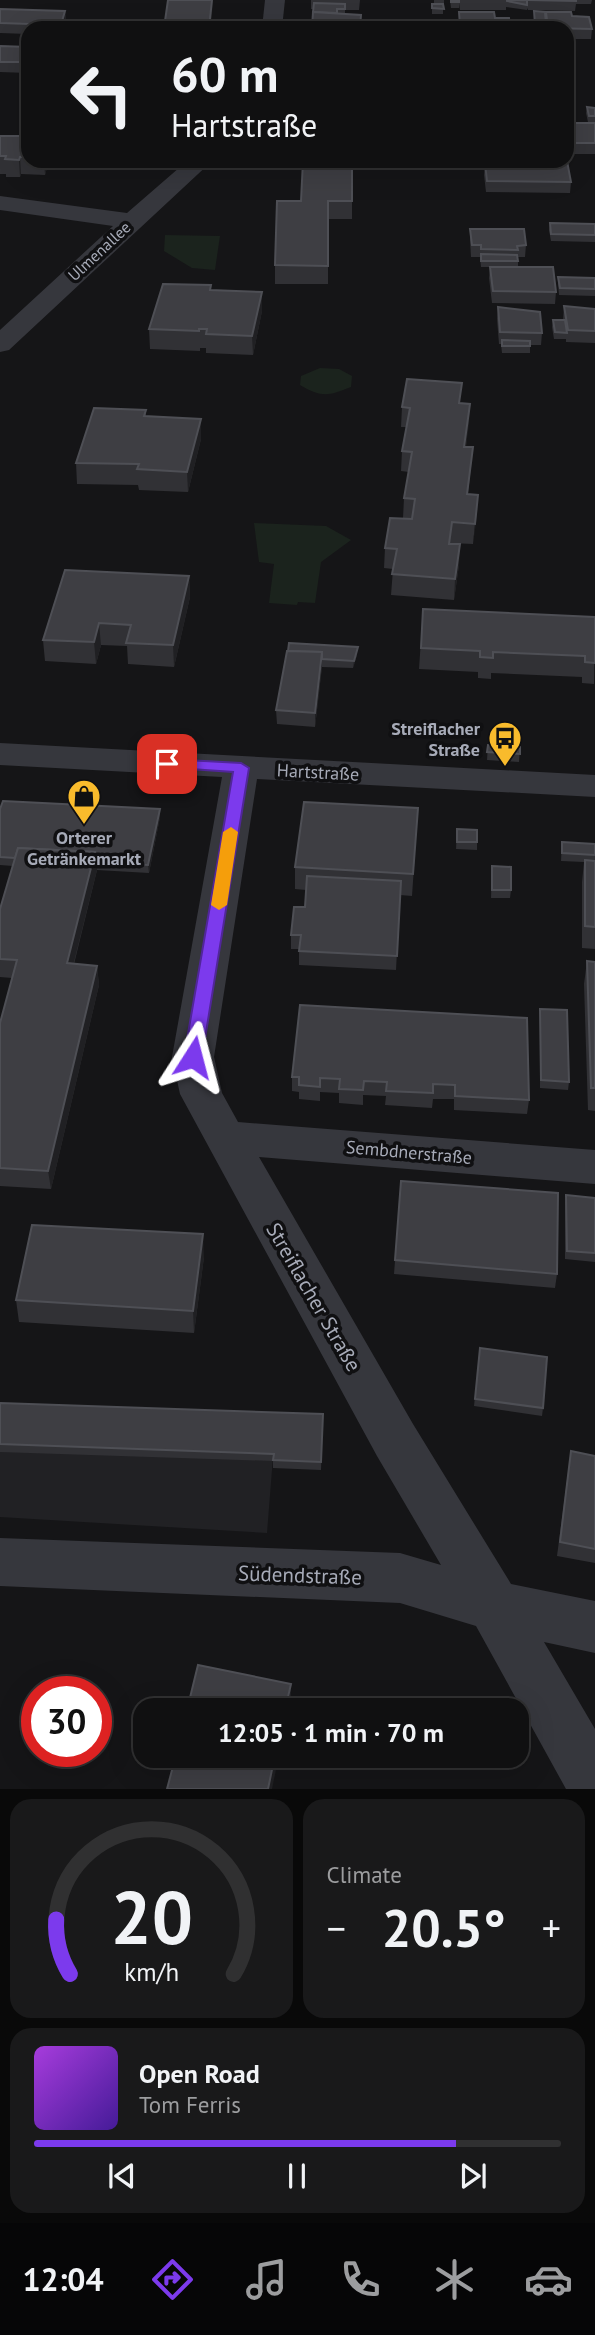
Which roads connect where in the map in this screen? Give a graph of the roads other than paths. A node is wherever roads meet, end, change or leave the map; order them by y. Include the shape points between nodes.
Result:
1 (275, 0) edge
2 (273, 21) edge
3 (193, 168) edge
4 (0, 203) edge
5 (132, 221) junction
6 (0, 344) edge
7 (0, 754) edge
8 (241, 768) junction
9 (595, 786) edge
10 (223, 1137) junction
11 (595, 1167) edge
12 (0, 1562) edge
13 (494, 1606) junction
14 (595, 1627) edge
15 (595, 1785) edge

1 - 2 street
3 - 5 street, Ulmenallee
4 - 5 street
5 - 6 street, Ulmenallee
7 - 8 street, Hartstraße
8 - 9 street, Hartstraße
8 - 10 street, Streiflacher Straße via 193,1057 201,1094
10 - 11 street, Sembdnerstraße
10 - 13 street, Streiflacher Straße
12 - 13 street, Südendstraße via 400,1578
13 - 14 street, Südendstraße
13 - 15 street, Streiflacher Straße

